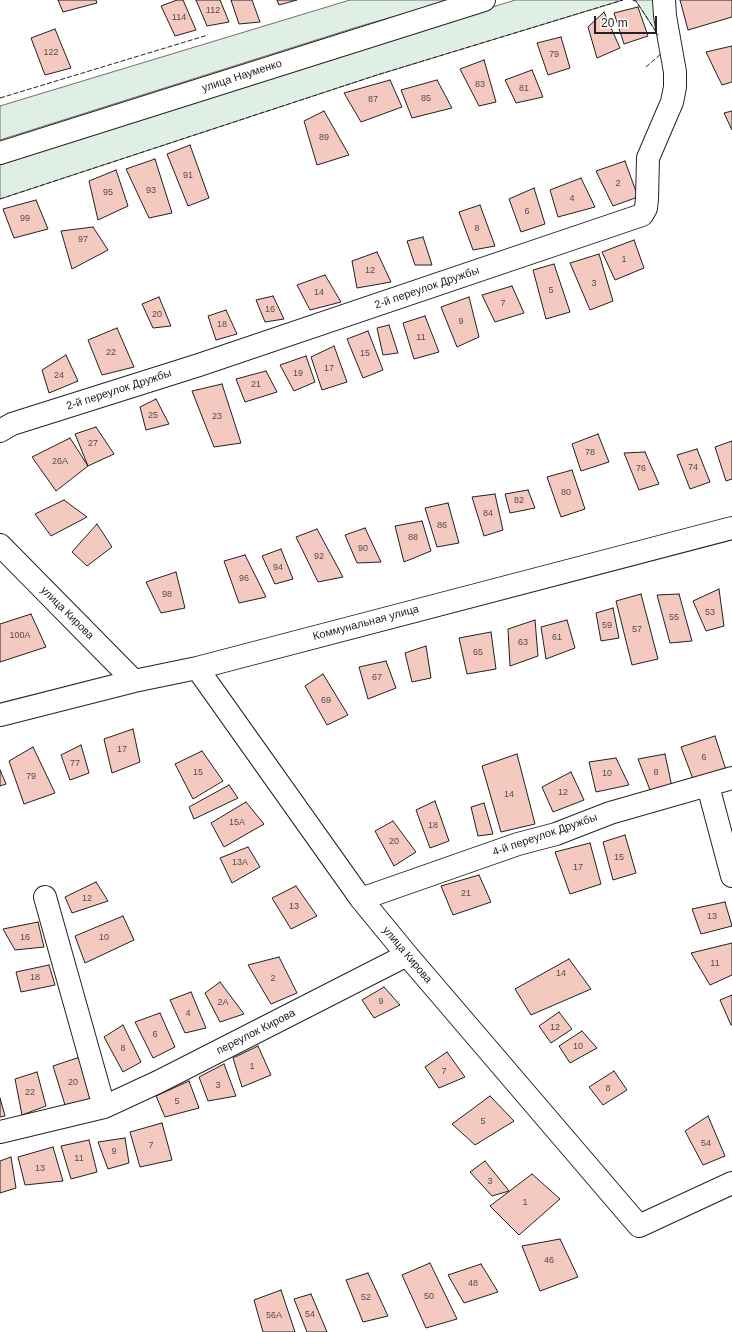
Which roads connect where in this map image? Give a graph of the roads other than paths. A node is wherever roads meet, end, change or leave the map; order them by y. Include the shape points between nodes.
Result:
1 (484, 0) edge
2 (664, 0) edge
3 (0, 153) edge
4 (0, 431) edge
5 (732, 528) edge
6 (0, 545) edge
7 (197, 668) junction
8 (134, 681) junction
9 (0, 715) edge
10 (732, 778) edge
11 (708, 786) junction
12 (732, 876) edge
13 (45, 897) dead end
14 (361, 899) junction
15 (407, 956) junction
16 (104, 1107) junction
17 (0, 1132) edge
18 (732, 1183) edge

1 - 3 street, улица Науменко
2 - 4 street, 2-й переулок Дружбы via 675,87 672,102 648,158 647,199 642,215 207,362 12,424
5 - 7 street, Коммунальная улица
6 - 8 street, улица Кирова
7 - 8 street, Коммунальная улица
7 - 14 street, улица Кирова
8 - 9 street, Коммунальная улица
10 - 11 street, 4-й переулок Дружбы
11 - 12 street
11 - 14 street, 4-й переулок Дружбы via 610,813 556,834 518,844
13 - 16 street
14 - 15 street, улица Кирова
15 - 16 street, переулок Кирова
15 - 18 street, улица Кирова via 640,1226
16 - 17 street, переулок Кирова

